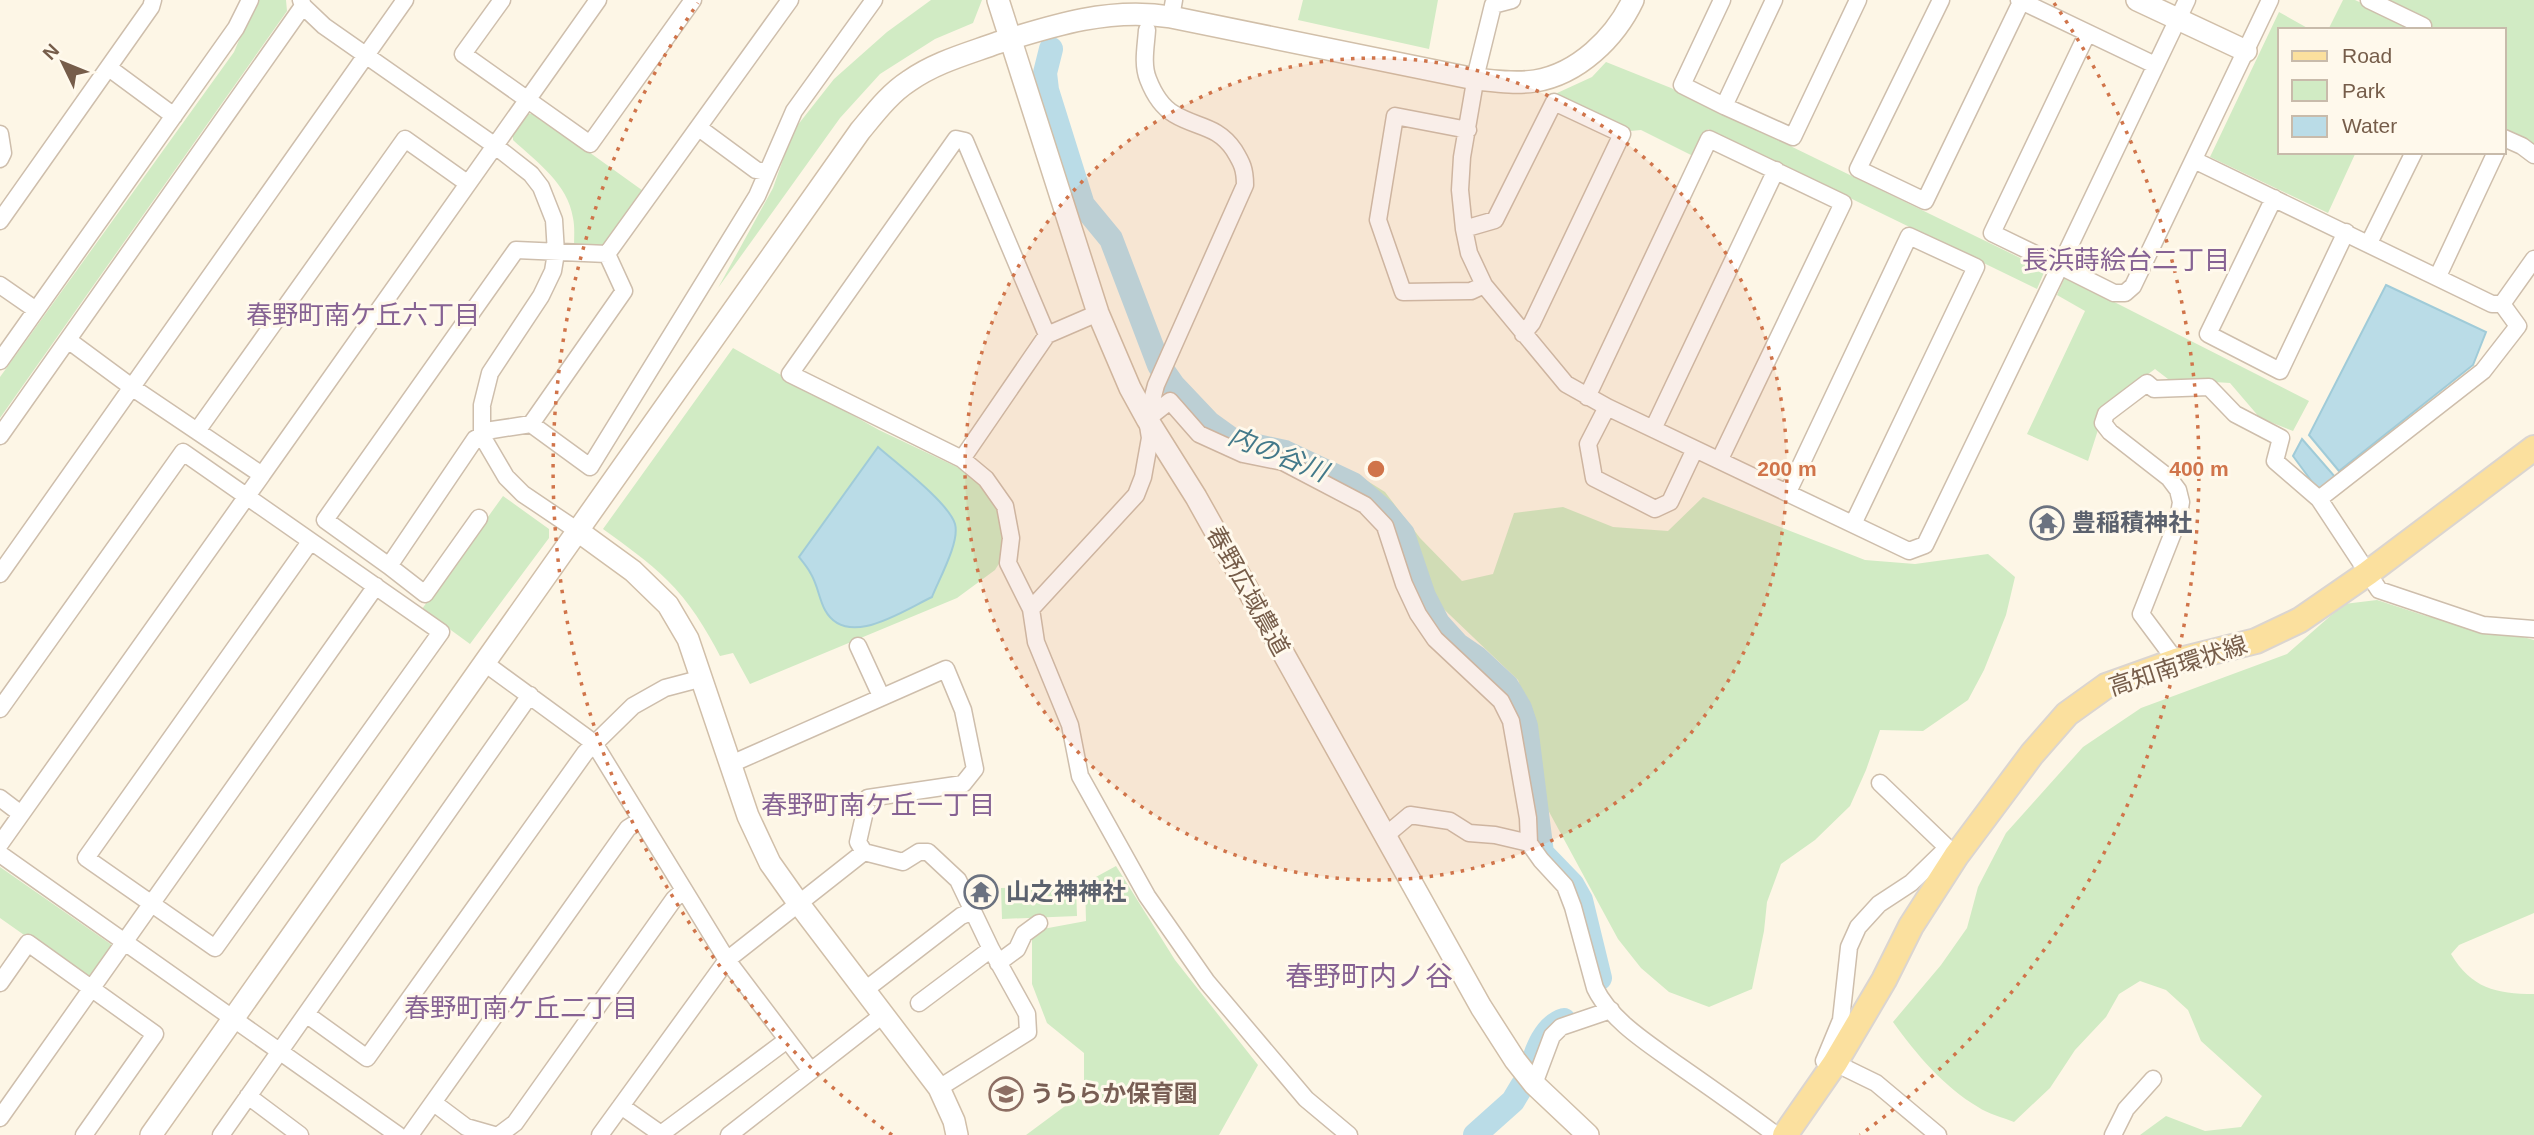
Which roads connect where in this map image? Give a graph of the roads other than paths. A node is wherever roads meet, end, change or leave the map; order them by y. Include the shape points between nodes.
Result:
1 (153, 0) edge
2 (250, 0) edge
3 (502, 0) edge
4 (598, 0) edge
5 (693, 0) edge
6 (790, 0) edge
7 (874, 0) edge
8 (998, 0) edge
9 (1512, 0) edge
10 (1633, 0) edge
11 (1722, 0) edge
12 (1774, 0) edge
13 (1858, 0) edge
14 (1941, 0) edge
15 (2021, 0) edge
16 (2137, 0) edge
17 (2270, 0) edge
18 (2369, 0) edge
19 (302, 3) edge
20 (397, 3) edge
21 (1172, 8) edge
22 (2182, 10) edge
23 (2422, 28) edge
24 (1147, 30) dead end
25 (2087, 34) junction
26 (1011, 39) junction
27 (2246, 51) junction
28 (366, 55) junction
29 (2155, 65) junction
30 (109, 68) junction
31 (1475, 79) junction
32 (527, 100) junction
33 (1724, 106) junction
34 (174, 116) junction
35 (699, 128) junction
36 (1468, 130) junction
37 (0, 134) edge
38 (2506, 139) edge
39 (494, 145) junction
40 (2413, 154) edge
41 (2495, 154) edge
42 (2534, 155) edge
43 (0, 159) edge
44 (2194, 160) junction
45 (1776, 170) junction
46 (766, 172) junction
47 (467, 183) junction
48 (2274, 198) junction
49 (0, 220) edge
50 (1464, 229) junction
51 (2346, 232) junction
52 (2369, 243) junction
53 (556, 253) junction
54 (607, 254) junction
55 (2534, 259) edge
56 (2060, 266) junction
57 (2438, 276) junction
58 (0, 285) edge
59 (1484, 285) junction
60 (2502, 304) junction
61 (36, 310) junction
62 (1098, 313) junction
63 (1523, 334) junction
64 (1046, 335) junction
65 (68, 340) junction
66 (0, 361) edge
67 (132, 388) junction
68 (1587, 397) junction
69 (1607, 407) junction
70 (1147, 419) junction
71 (531, 424) junction
72 (1653, 429) junction
73 (197, 431) junction
74 (0, 436) edge
75 (482, 436) junction
76 (2534, 448) edge
77 (1695, 449) junction
78 (962, 459) junction
79 (1720, 460) junction
80 (262, 475) junction
81 (1788, 492) junction
82 (247, 496) junction
83 (2319, 499) junction
84 (479, 518) dead end
85 (1853, 524) junction
86 (578, 531) junction
87 (310, 541) junction
88 (389, 566) junction
89 (2368, 573) junction
90 (0, 574) edge
91 (376, 586) junction
92 (1031, 609) junction
93 (2534, 629) edge
94 (858, 646) dead end
95 (2176, 661) junction
96 (486, 664) junction
97 (703, 678) junction
98 (530, 695) junction
99 (881, 696) junction
100 (0, 709) edge
101 (594, 743) junction
102 (731, 764) junction
103 (1880, 783) dead end
104 (0, 798) edge
105 (21, 814) junction
106 (642, 820) junction
107 (1385, 836) junction
108 (1529, 843) junction
109 (0, 844) edge
110 (864, 852) junction
111 (1951, 852) junction
112 (0, 854) edge
113 (684, 890) junction
114 (152, 903) junction
115 (799, 904) junction
116 (973, 911) junction
117 (1039, 923) dead end
118 (124, 941) junction
119 (994, 956) junction
120 (727, 960) junction
121 (0, 983) edge
122 (91, 988) junction
123 (865, 989) junction
124 (919, 1003) dead end
125 (1606, 1005) junction
126 (306, 1014) junction
127 (884, 1014) junction
128 (233, 1019) junction
129 (787, 1040) junction
130 (279, 1051) junction
131 (1835, 1063) junction
132 (811, 1071) junction
133 (2153, 1079) dead end
134 (1534, 1084) junction
135 (939, 1088) junction
136 (248, 1096) junction
137 (433, 1103) junction
138 (621, 1106) junction
139 (0, 1118) edge
140 (84, 1135) edge
141 (151, 1135) edge
142 (221, 1135) edge
143 (299, 1135) edge
144 (398, 1135) edge
145 (410, 1135) edge
146 (494, 1135) edge
147 (499, 1135) edge
148 (600, 1135) edge
149 (729, 1135) edge
150 (957, 1135) edge
151 (1349, 1135) edge
152 (1588, 1135) edge
153 (1776, 1135) edge
154 (1785, 1135) edge
155 (1938, 1135) edge
156 (2113, 1135) edge

1 - 30 street
2 - 34 street via 236,28
3 - 32 street via 463,54
4 - 32 street
5 - 32 street via 590,144
6 - 35 street
7 - 46 street via 794,111
8 - 26 street, 春野広域農道
9 - 31 street via 1493,5
10 - 31 street via 1611,34 1566,71 1516,83
11 - 33 street via 1682,85
12 - 33 street
13 - 33 street via 1793,137
14 - 15 street via 1858,169 1925,201
15 - 25 street
16 - 22 street
17 - 27 street
18 - 23 street
19 - 28 street via 324,26
19 - 65 street
20 - 28 street
21 - 26 street via 1094,17
21 - 31 street
22 - 27 street
22 - 29 street
24 - 70 street via 1147,77 1159,100 1173,114 1226,138 1245,166 1245,185 1166,360
25 - 29 street
25 - 56 street via 1992,233
26 - 62 street, 春野広域農道
26 - 86 street via 943,61 883,102
27 - 44 street
28 - 39 street
28 - 67 street
29 - 56 street
30 - 34 street
30 - 49 street
31 - 36 street
32 - 39 street
34 - 61 street
35 - 46 street
35 - 54 street
36 - 50 street via 1460,190
36 - 59 street via 1395,116 1378,220 1403,292 1471,291
37 - 43 street via 4,153
38 - 42 street
39 - 47 street
39 - 53 street via 541,187 554,220
40 - 52 street
41 - 57 street
44 - 48 street
44 - 56 street via 2133,286 2125,293 2114,293
45 - 68 street via 1709,139
45 - 72 street
45 - 79 street via 1843,203
46 - 71 street via 757,197 590,467
47 - 73 street via 405,139
47 - 80 street
48 - 51 street
48 - 51 street via 2208,334 2280,371
50 - 59 street
50 - 63 street via 1495,220 1553,102 1622,134
51 - 52 street
52 - 57 street
53 - 54 street
53 - 75 street via 541,296 490,373 482,405
53 - 88 street via 516,250 325,520
54 - 71 street via 624,291
55 - 60 street
56 - 85 street via 1925,545 1909,551
57 - 60 street via 2492,304
58 - 61 street
59 - 63 street
60 - 83 street via 2518,326 2483,371
61 - 66 street
62 - 64 street
62 - 70 street, 春野広域農道
63 - 68 street via 1566,384
64 - 78 street
64 - 78 street via 965,141 956,139 790,374
65 - 67 street
65 - 74 street
67 - 73 street
67 - 90 street
68 - 69 street
69 - 72 street
69 - 77 street via 1588,444 1594,478 1655,509 1670,502
70 - 92 street via 1150,438 1136,495
70 - 107 street, 春野広域農道 via 1196,497
70 - 108 street via 1170,401 1199,434 1243,454 1283,461 1365,505 1385,526 1418,614 1435,639 1501,701 1511,721
71 - 75 street
72 - 77 street
73 - 80 street
75 - 86 street via 506,477 523,494
75 - 88 street via 475,439
76 - 89 main road, 高知南環状線
77 - 79 street
78 - 92 street via 986,479 1004,506 1011,538 1008,563
79 - 81 street
80 - 82 street
81 - 85 street
81 - 85 street via 1909,236 1976,267
82 - 87 street
82 - 100 street via 183,452
82 - 105 street
83 - 89 street
83 - 95 street via 2275,461 2281,438 2235,414 2208,387 2154,389 2147,383 2106,414 2103,423 2110,432 2178,490 2178,520 2141,614
84 - 88 street via 425,594
86 - 96 street
86 - 97 street via 633,571 668,605
87 - 91 street
87 - 114 street via 86,858
89 - 93 street via 2379,590 2459,619
89 - 95 main road, 高知南環状線 via 2300,621 2256,641
91 - 114 street
91 - 114 street via 441,632 215,948
92 - 151 street via 1036,642 1070,725 1080,776 1147,896 1216,992 1306,1098
94 - 99 street
95 - 111 main road, 高知南環状線 via 2106,686 2067,714
96 - 98 street
96 - 128 street
97 - 101 street via 665,688 633,706
97 - 102 street
98 - 101 street
98 - 126 street
99 - 102 street
99 - 110 street via 946,668 963,710 975,769 963,783 868,798 858,842
101 - 106 street
101 - 126 street via 367,1058
102 - 115 street via 748,817 770,863
103 - 111 street
104 - 105 street
105 - 109 street
106 - 113 street
106 - 137 street via 628,828
107 - 108 street via 1410,815 1450,821 1469,833
107 - 134 street, 春野広域農道 via 1481,1007
108 - 125 street via 1565,887 1595,988
110 - 115 street
110 - 116 street via 903,862 928,852 958,880
111 - 131 main road, 高知南環状線
111 - 131 street via 1879,904 1858,927 1849,947 1840,1020 1824,1061
112 - 118 street
113 - 120 street
113 - 147 street via 515,1123
114 - 118 street
115 - 120 street
115 - 123 street
116 - 119 street
116 - 123 street
117 - 119 street via 1024,934 1017,949
118 - 122 street
118 - 128 street
119 - 124 street
119 - 135 street via 1027,1013 1028,1032
120 - 129 street
120 - 138 street
121 - 122 street via 28,943
122 - 139 street
122 - 140 street via 155,1034
123 - 127 street
125 - 134 street via 1552,1036
125 - 153 street via 1645,1041
126 - 130 street
127 - 132 street
127 - 135 street
128 - 130 street
128 - 141 street
129 - 132 street
129 - 138 street via 661,1134
130 - 136 street
130 - 144 street
131 - 154 main road, 高知南環状線
131 - 155 street via 1876,1083
132 - 149 street
133 - 156 street via 2126,1110
134 - 152 street, 春野広域農道
135 - 150 street
136 - 142 street
136 - 143 street
137 - 145 street
137 - 146 street via 466,1127
138 - 148 street

